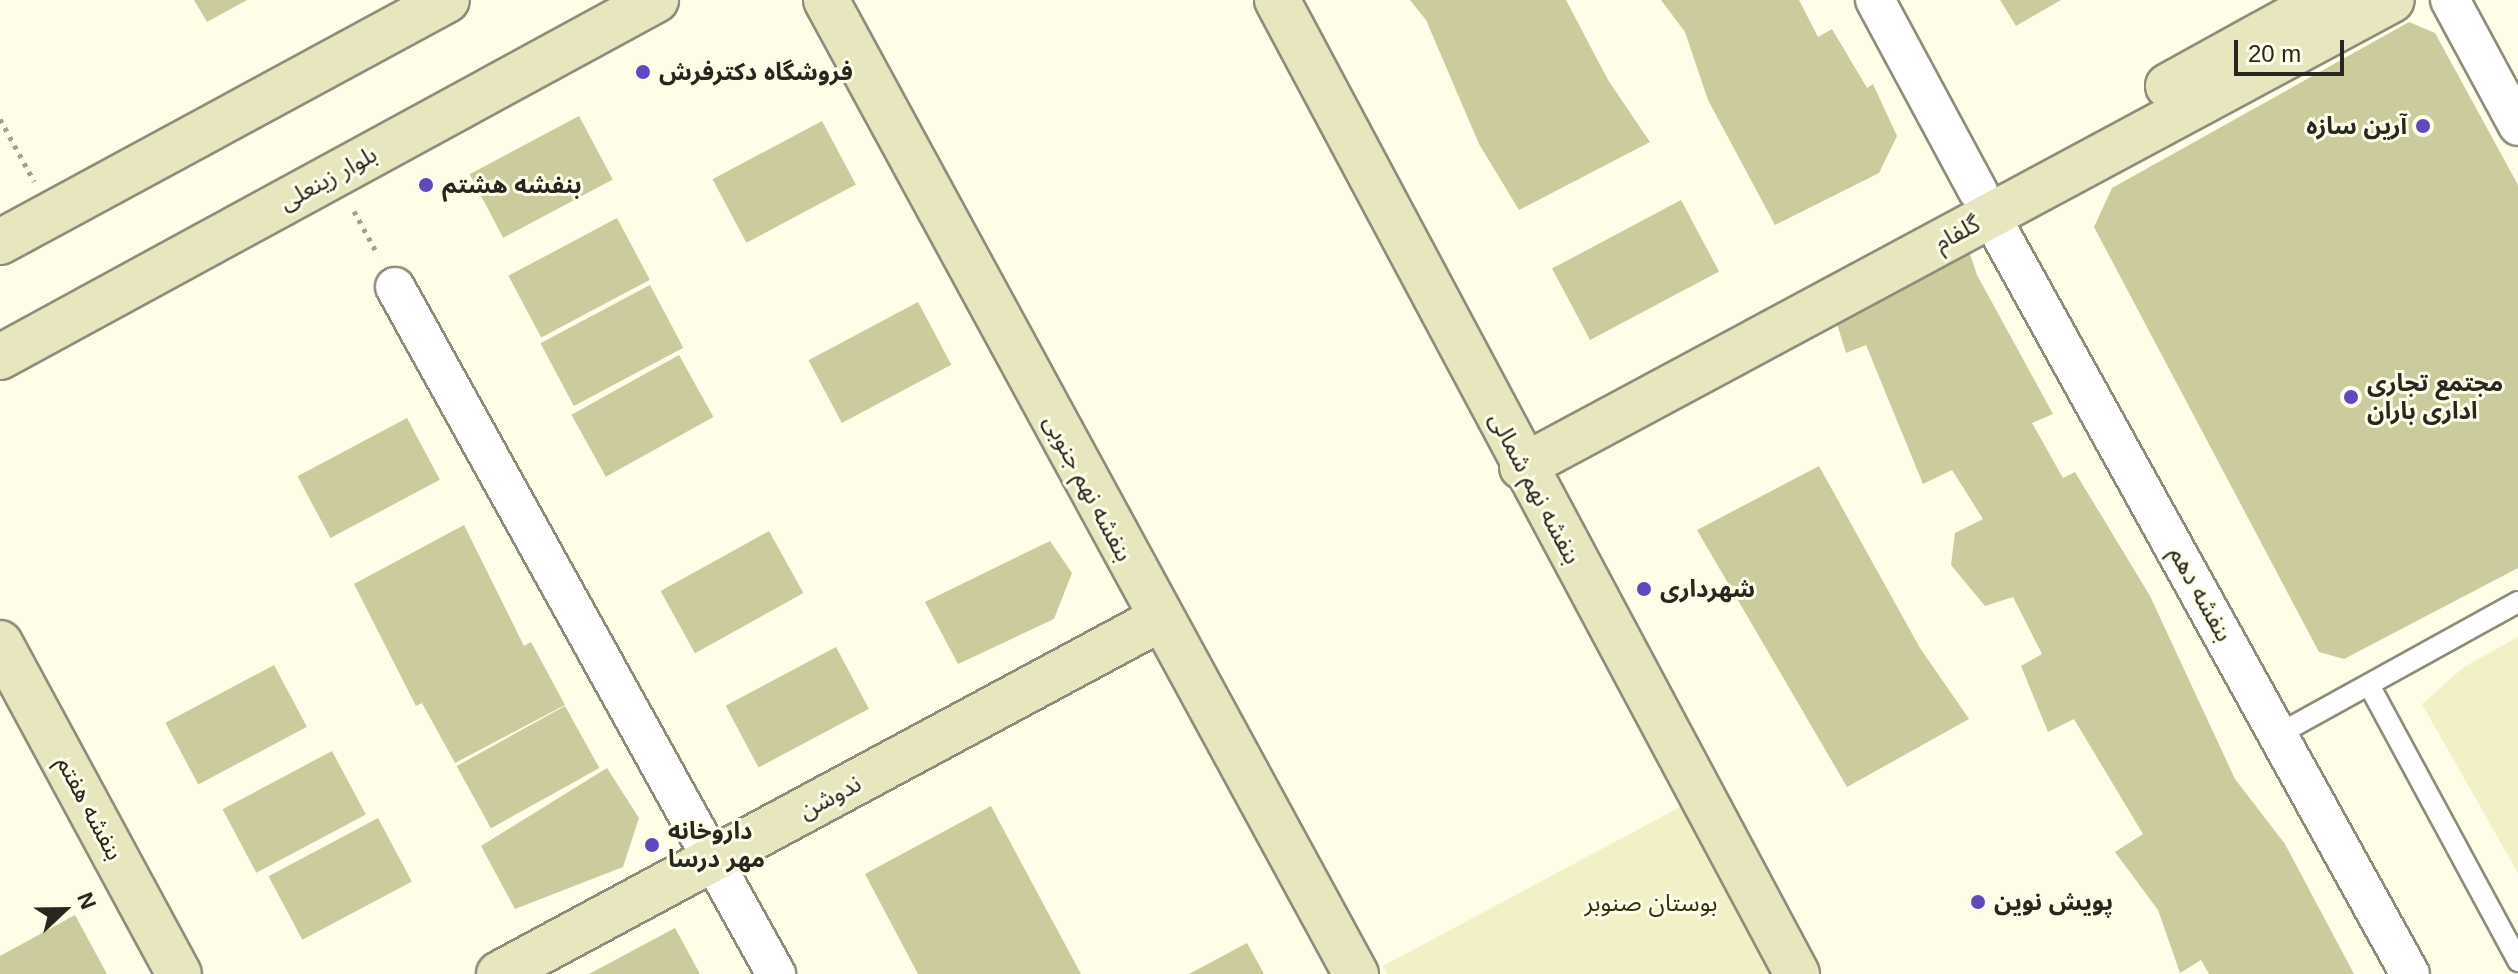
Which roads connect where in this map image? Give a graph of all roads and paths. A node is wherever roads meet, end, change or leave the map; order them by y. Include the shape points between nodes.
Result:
1 (447, 0) edge
2 (656, 0) edge
3 (826, 0) edge
4 (1277, 0) edge
5 (1875, 0) edge
6 (2324, 0) edge
7 (2392, 0) edge
8 (2450, 0) edge
9 (0, 119) edge
10 (2518, 126) edge
11 (334, 174) junction
12 (1984, 203) junction
13 (52, 214) junction
14 (0, 242) edge
15 (395, 287) joint
16 (0, 357) edge
17 (1516, 454) junction
18 (2518, 602) edge
19 (1160, 619) junction
20 (0, 643) edge
21 (2369, 685) junction
22 (2279, 734) junction
23 (713, 859) junction
24 (2518, 961) edge
25 (179, 974) edge
26 (499, 974) edge
27 (776, 974) edge
28 (1356, 974) edge
29 (1797, 974) edge
30 (2410, 974) edge

1 - 13 main road
2 - 11 main road, بلوار زینعلی
3 - 19 main road, بنفشه نهم جنوبی
4 - 17 main road, بنفشه نهم شمالی
5 - 12 street, بنفشه دهم
6 - 12 main road, گلفام
7 - 12 main road, گلفام
8 - 10 street
9 - 13 path
11 - 15 path
11 - 16 main road, بلوار زینعلی
12 - 17 main road, گلفام
12 - 22 street, بنفشه دهم
13 - 14 main road
15 - 23 street
17 - 29 main road, بنفشه نهم شمالی
18 - 21 lane
19 - 23 main road, ندوشن
19 - 28 main road, بنفشه نهم جنوبی
20 - 25 main road, بنفشه هفتم
21 - 22 lane
21 - 24 lane
22 - 30 street, بنفشه دهم
23 - 26 main road, ندوشن
23 - 27 street

